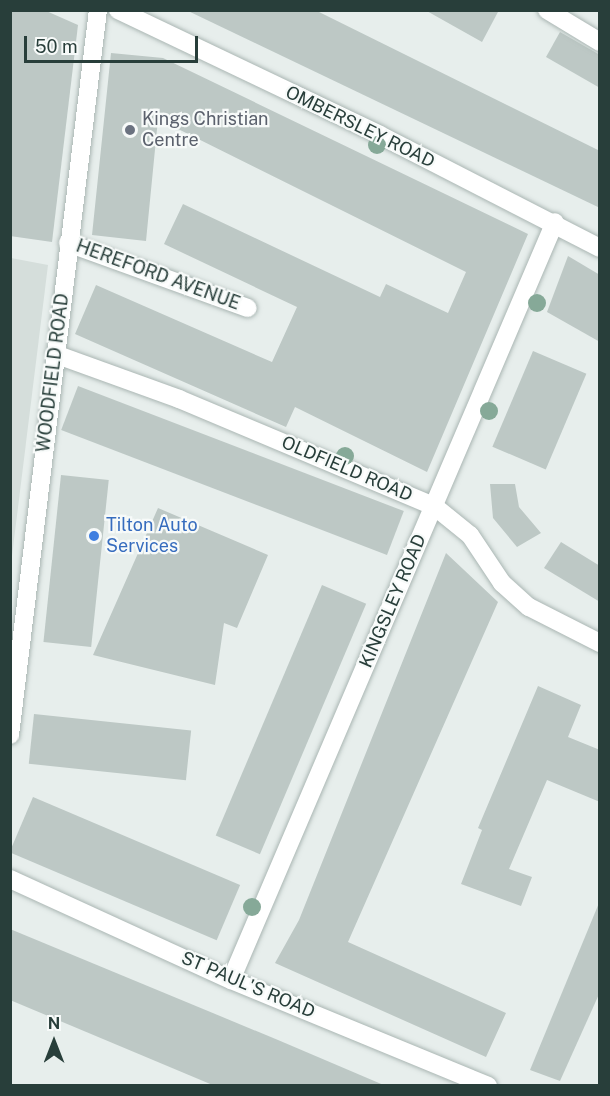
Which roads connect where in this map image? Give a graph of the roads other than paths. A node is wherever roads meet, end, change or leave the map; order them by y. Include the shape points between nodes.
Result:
1 (98, 10) edge
2 (118, 10) edge
3 (547, 10) edge
4 (600, 42) edge
5 (555, 222) junction
6 (68, 243) junction
7 (600, 248) edge
8 (248, 308) dead end
9 (55, 354) junction
10 (434, 506) junction
11 (599, 641) edge
12 (10, 735) edge
13 (10, 879) edge
14 (231, 980) junction
15 (488, 1086) edge

1 - 6 street, WOODFIELD ROAD
2 - 5 street, OMBERSLEY ROAD
3 - 4 street
5 - 7 street, OMBERSLEY ROAD
5 - 10 street, KINGSLEY ROAD
6 - 8 street, HEREFORD AVENUE
6 - 9 street, WOODFIELD ROAD
9 - 10 street, OLDFIELD ROAD via 178,399
9 - 12 street, WOODFIELD ROAD
10 - 11 street, OLDFIELD ROAD via 470,535 502,583 529,607
10 - 14 street, KINGSLEY ROAD
13 - 14 street, ST PAUL'S ROAD
14 - 15 street, ST PAUL'S ROAD

